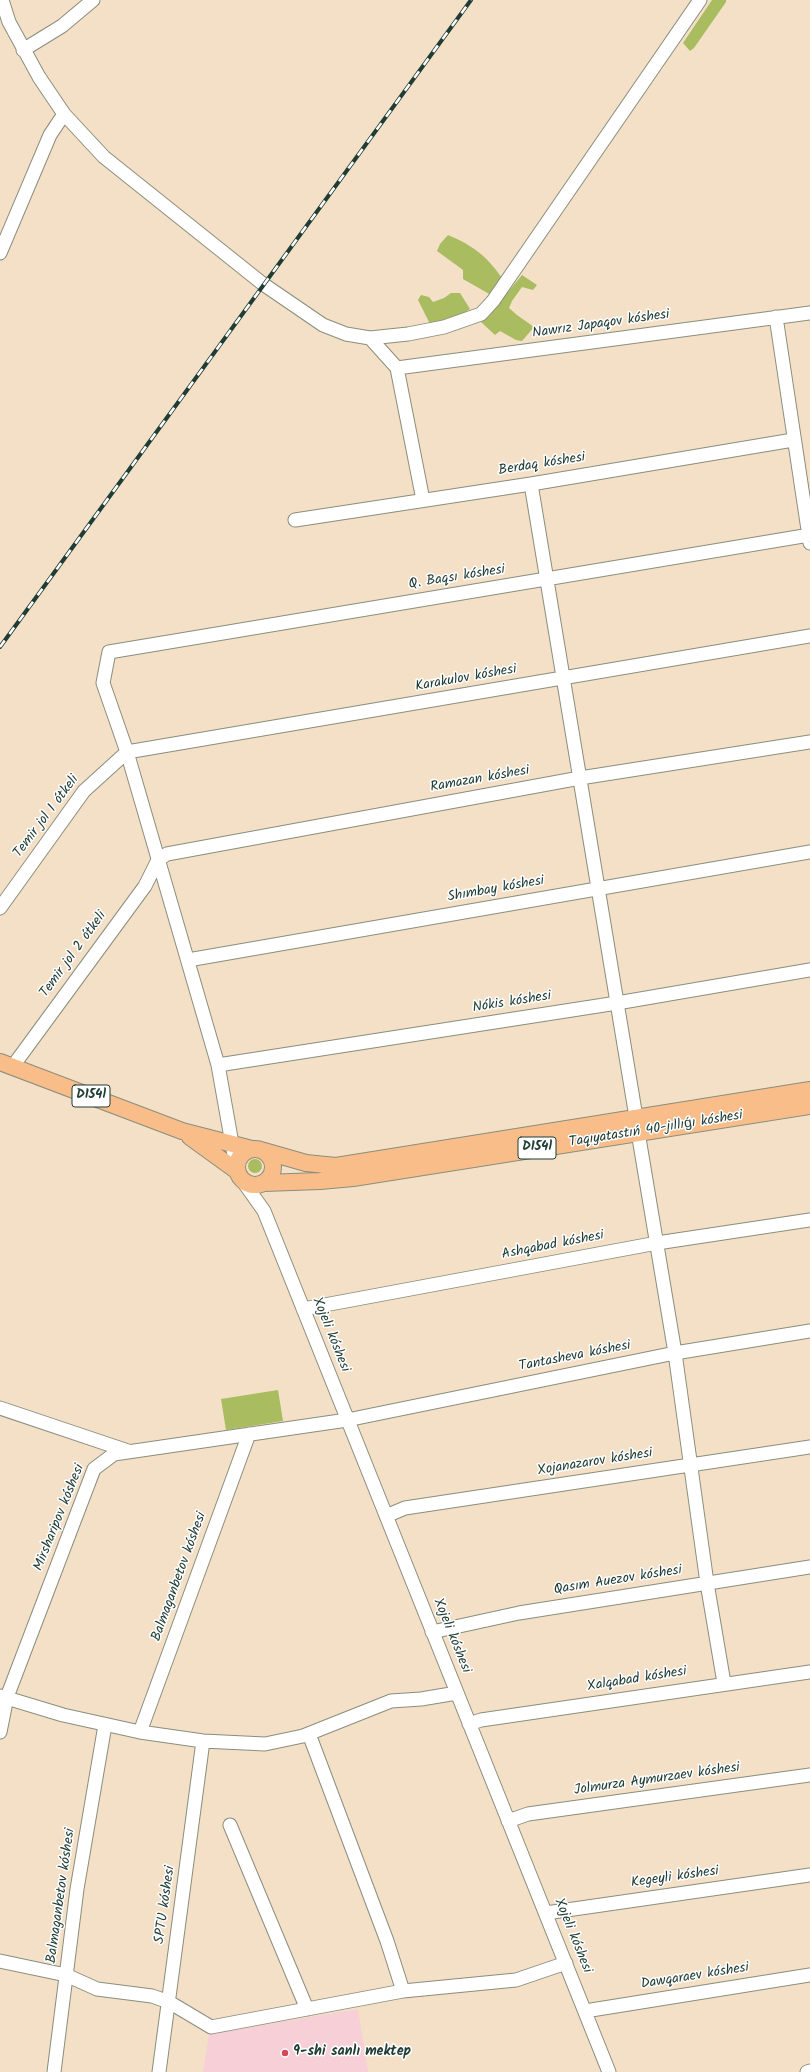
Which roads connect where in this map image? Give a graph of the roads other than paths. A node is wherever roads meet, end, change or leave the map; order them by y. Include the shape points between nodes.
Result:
1 (2, 0) edge
2 (93, 0) edge
3 (700, 0) edge
4 (5, 22) edge
5 (23, 50) junction
6 (64, 114) junction
7 (0, 253) edge
8 (810, 313) edge
9 (776, 317) junction
10 (370, 338) junction
11 (397, 368) junction
12 (793, 440) junction
13 (531, 484) junction
14 (423, 500) junction
15 (295, 520) dead end
16 (810, 538) edge
17 (547, 580) junction
18 (810, 636) edge
19 (563, 679) junction
20 (810, 742) edge
21 (127, 752) junction
22 (580, 778) junction
23 (810, 852) edge
24 (158, 860) junction
25 (598, 888) junction
26 (0, 908) edge
27 (188, 960) junction
28 (810, 970) edge
29 (617, 1003) junction
30 (6, 1064) edge
31 (218, 1065) junction
32 (810, 1090) edge
33 (810, 1106) edge
34 (637, 1125) junction
35 (182, 1131) junction
36 (232, 1144) junction
37 (258, 1150) junction
38 (238, 1173) junction
39 (264, 1183) junction
40 (264, 1211) junction
41 (810, 1220) edge
42 (657, 1243) junction
43 (303, 1309) junction
44 (810, 1331) edge
45 (675, 1353) junction
46 (0, 1408) edge
47 (347, 1420) junction
48 (249, 1434) junction
49 (810, 1447) edge
50 (130, 1451) junction
51 (691, 1465) junction
52 (386, 1516) junction
53 (810, 1568) edge
54 (707, 1584) junction
55 (432, 1632) junction
56 (810, 1672) edge
57 (724, 1683) junction
58 (457, 1693) junction
59 (3, 1696) edge
60 (469, 1724) junction
61 (105, 1725) junction
62 (0, 1732) edge
63 (140, 1732) junction
64 (309, 1734) junction
65 (204, 1741) junction
66 (810, 1775) edge
67 (508, 1821) junction
68 (230, 1825) dead end
69 (810, 1875) edge
70 (546, 1913) junction
71 (0, 1960) edge
72 (566, 1963) junction
73 (66, 1975) junction
74 (810, 1975) edge
75 (403, 1991) junction
76 (169, 2002) junction
77 (307, 2009) junction
78 (585, 2011) junction
79 (54, 2072) edge
80 (159, 2072) edge
81 (609, 2072) edge
82 (807, 2072) edge
83 (810, 2072) edge

1 - 4 street
2 - 5 street via 62,26
3 - 10 street via 493,301 481,314 444,327
4 - 5 street
5 - 6 street
6 - 7 street via 50,135
6 - 10 street via 104,158 266,287 323,325 346,334
8 - 9 street, Nawrız Japaqov kóshesi
9 - 11 street, Nawrız Japaqov kóshesi
9 - 12 street
10 - 11 street
11 - 14 street
12 - 13 street, Berdaq kóshesi
12 - 16 street
13 - 14 street, Berdaq kóshesi
13 - 17 street
14 - 15 street, Berdaq kóshesi
16 - 17 street, Q. Baqsı kóshesi
17 - 19 street
17 - 21 street, Q. Baqsı kóshesi via 109,652 102,683
18 - 19 street, Karakulov kóshesi
19 - 21 street, Karakulov kóshesi
19 - 22 street
20 - 22 street, Ramazan kóshesi
21 - 24 street
21 - 26 street, Temir jol 1 ótkeli via 84,791
22 - 24 street, Ramazan kóshesi via 167,854
22 - 25 street
23 - 25 street, Shımbay kóshesi
24 - 27 street
24 - 30 street, Temir jol 2 ótkeli via 145,886
25 - 27 street, Shımbay kóshesi
25 - 29 street
27 - 31 street
28 - 29 street, Nókis kóshesi
29 - 31 street, Nókis kóshesi
29 - 34 street
30 - 35 main road, D154l
31 - 36 street
32 - 34 main road, Taqıyatastıń 40-jıllıǵı kóshesi / D154l
33 - 34 main road, Taqıyatastıń 40-jıllıǵı kóshesi / D154l
34 - 37 main road, Taqıyatastıń 40-jıllıǵı kóshesi / D154l via 336,1166 306,1163
34 - 39 main road, Taqıyatastıń 40-jıllıǵı kóshesi / D154l via 353,1178
34 - 42 street
35 - 36 main road, D154l
35 - 38 main road, D154l
36 - 37 main road, D154l
36 - 38 street
37 - 38 main road via 243,1153
37 - 39 main road via 272,1161 272,1173
38 - 39 main road, D154l via 253,1185
38 - 40 street
39 - 40 street
40 - 43 street, Xojeli kóshesi
41 - 42 street, Ashqabad kóshesi
42 - 43 street, Ashqabad kóshesi
42 - 45 street
43 - 47 street, Xojeli kóshesi
44 - 45 street, Tantasheva kóshesi
45 - 47 street, Tantasheva kóshesi
45 - 51 street
46 - 50 street
47 - 48 street, Mirsharipov kóshesi
47 - 52 street, Xojeli kóshesi
48 - 50 street, Mirsharipov kóshesi
48 - 63 street, Balmaganbetov kóshesi
49 - 51 street, Xojanazarov kóshesi
50 - 59 street, Mirsharipov kóshesi via 114,1454 94,1469
51 - 52 street, Xojanazarov kóshesi via 405,1508
51 - 54 street
52 - 55 street, Xojeli kóshesi
53 - 54 street, Qasım Auezov kóshesi
54 - 55 street, Qasım Auezov kóshesi via 519,1613
54 - 57 street
55 - 58 street, Xojeli kóshesi
56 - 57 street, Xalqabad kóshesi
57 - 60 street, Xalqabad kóshesi via 481,1720
58 - 60 street, Xojeli kóshesi
58 - 64 street via 391,1701
59 - 61 street
59 - 62 street, Mirsharipov kóshesi
60 - 67 street, Xojeli kóshesi
61 - 63 street
61 - 73 street, Balmaganbetov kóshesi via 77,1889
63 - 65 street
64 - 65 street via 265,1744
64 - 75 street via 387,1941
65 - 76 street, SPTU kóshesi
66 - 67 street, Jolmurza Aymurzaev kóshesi via 528,1814
67 - 70 street, Xojeli kóshesi
68 - 77 street
69 - 70 street, Kegeyli kóshesi
70 - 72 street, Xojeli kóshesi
71 - 73 street
72 - 75 street via 516,1980
72 - 78 street, Xojeli kóshesi
73 - 76 street via 97,1989 152,1996
73 - 79 street, Balmaganbetov kóshesi
74 - 78 street, Dawqaraev kóshesi
75 - 77 street
76 - 77 street via 211,2027
76 - 80 street, SPTU kóshesi
78 - 81 street, Xojeli kóshesi
82 - 83 street

